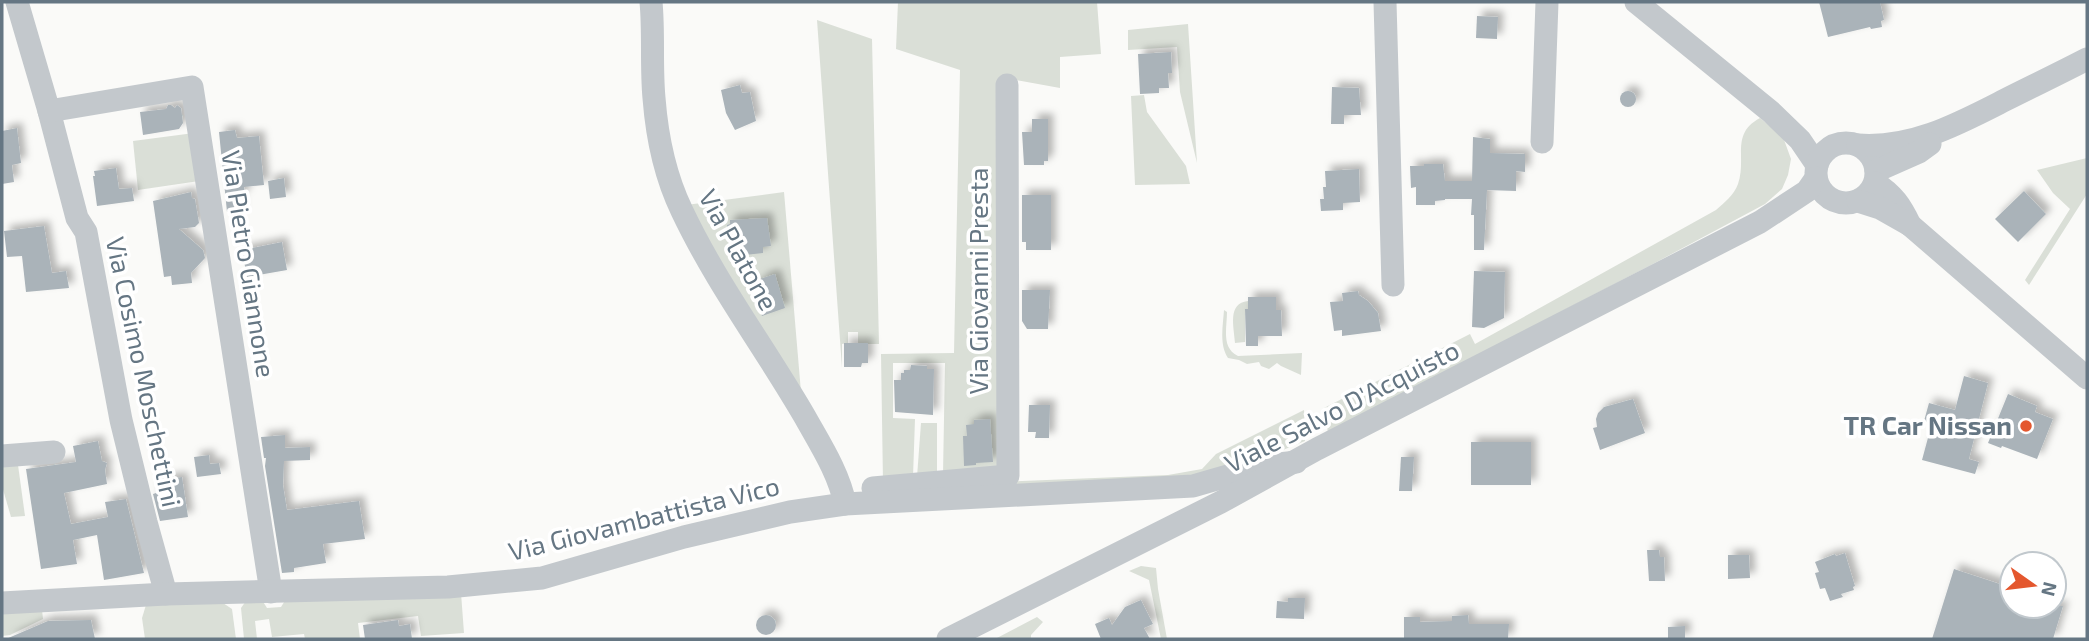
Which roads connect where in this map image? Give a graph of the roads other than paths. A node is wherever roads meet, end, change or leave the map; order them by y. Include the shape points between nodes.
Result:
1 (17, 2) edge
2 (651, 2) edge
3 (1385, 2) edge
4 (1546, 2) edge
5 (1636, 2) edge
6 (2087, 59) edge
7 (1007, 85) dead end
8 (49, 111) junction
9 (1771, 112) junction
10 (1949, 129) junction
11 (1542, 142) dead end
12 (1849, 144) junction
13 (1817, 171) junction
14 (1876, 177) junction
15 (1848, 202) junction
16 (1760, 222) junction
17 (1910, 225) junction
18 (1392, 285) dead end
19 (2087, 378) edge
20 (54, 452) dead end
21 (2, 456) edge
22 (1296, 461) junction
23 (1193, 486) junction
24 (844, 497) junction
25 (1221, 502) junction
26 (271, 592) junction
27 (166, 594) junction
28 (2, 603) edge
29 (956, 637) edge

1 - 8 street, Via Cosimo Moschettini
2 - 24 street, Via Platone via 660,146 681,209 819,442
3 - 18 street
4 - 11 street
5 - 9 street
6 - 10 street
7 - 24 street, Via Giovanni Presta via 1008,476
8 - 26 street, Via Pietro Giannone via 192,87
8 - 27 street, Via Cosimo Moschettini via 76,218 86,232 121,420
9 - 12 street via 1804,133
9 - 13 street via 1800,140
10 - 12 street via 1879,146
10 - 14 street
12 - 13 street via 1825,150
12 - 14 street via 1871,155
13 - 15 street via 1824,194
13 - 16 street, Viale Salvo D'Acquisto via 1807,191
14 - 15 street via 1871,191
14 - 17 street via 1901,206
15 - 16 street, Viale Salvo D'Acquisto via 1811,206
15 - 17 street via 1880,208
16 - 22 street, Viale Salvo D'Acquisto
17 - 19 street
20 - 21 street
22 - 23 street, Via Giovambattista Vico
22 - 25 street, Viale Salvo D'Acquisto
23 - 24 street, Via Giovambattista Vico
23 - 25 street via 1209,488
24 - 26 street, Via Giovambattista Vico via 542,578 448,587
25 - 29 street, Viale Salvo D'Acquisto
26 - 27 street, Via Giovambattista Vico
27 - 28 street, Via Giovambattista Vico

